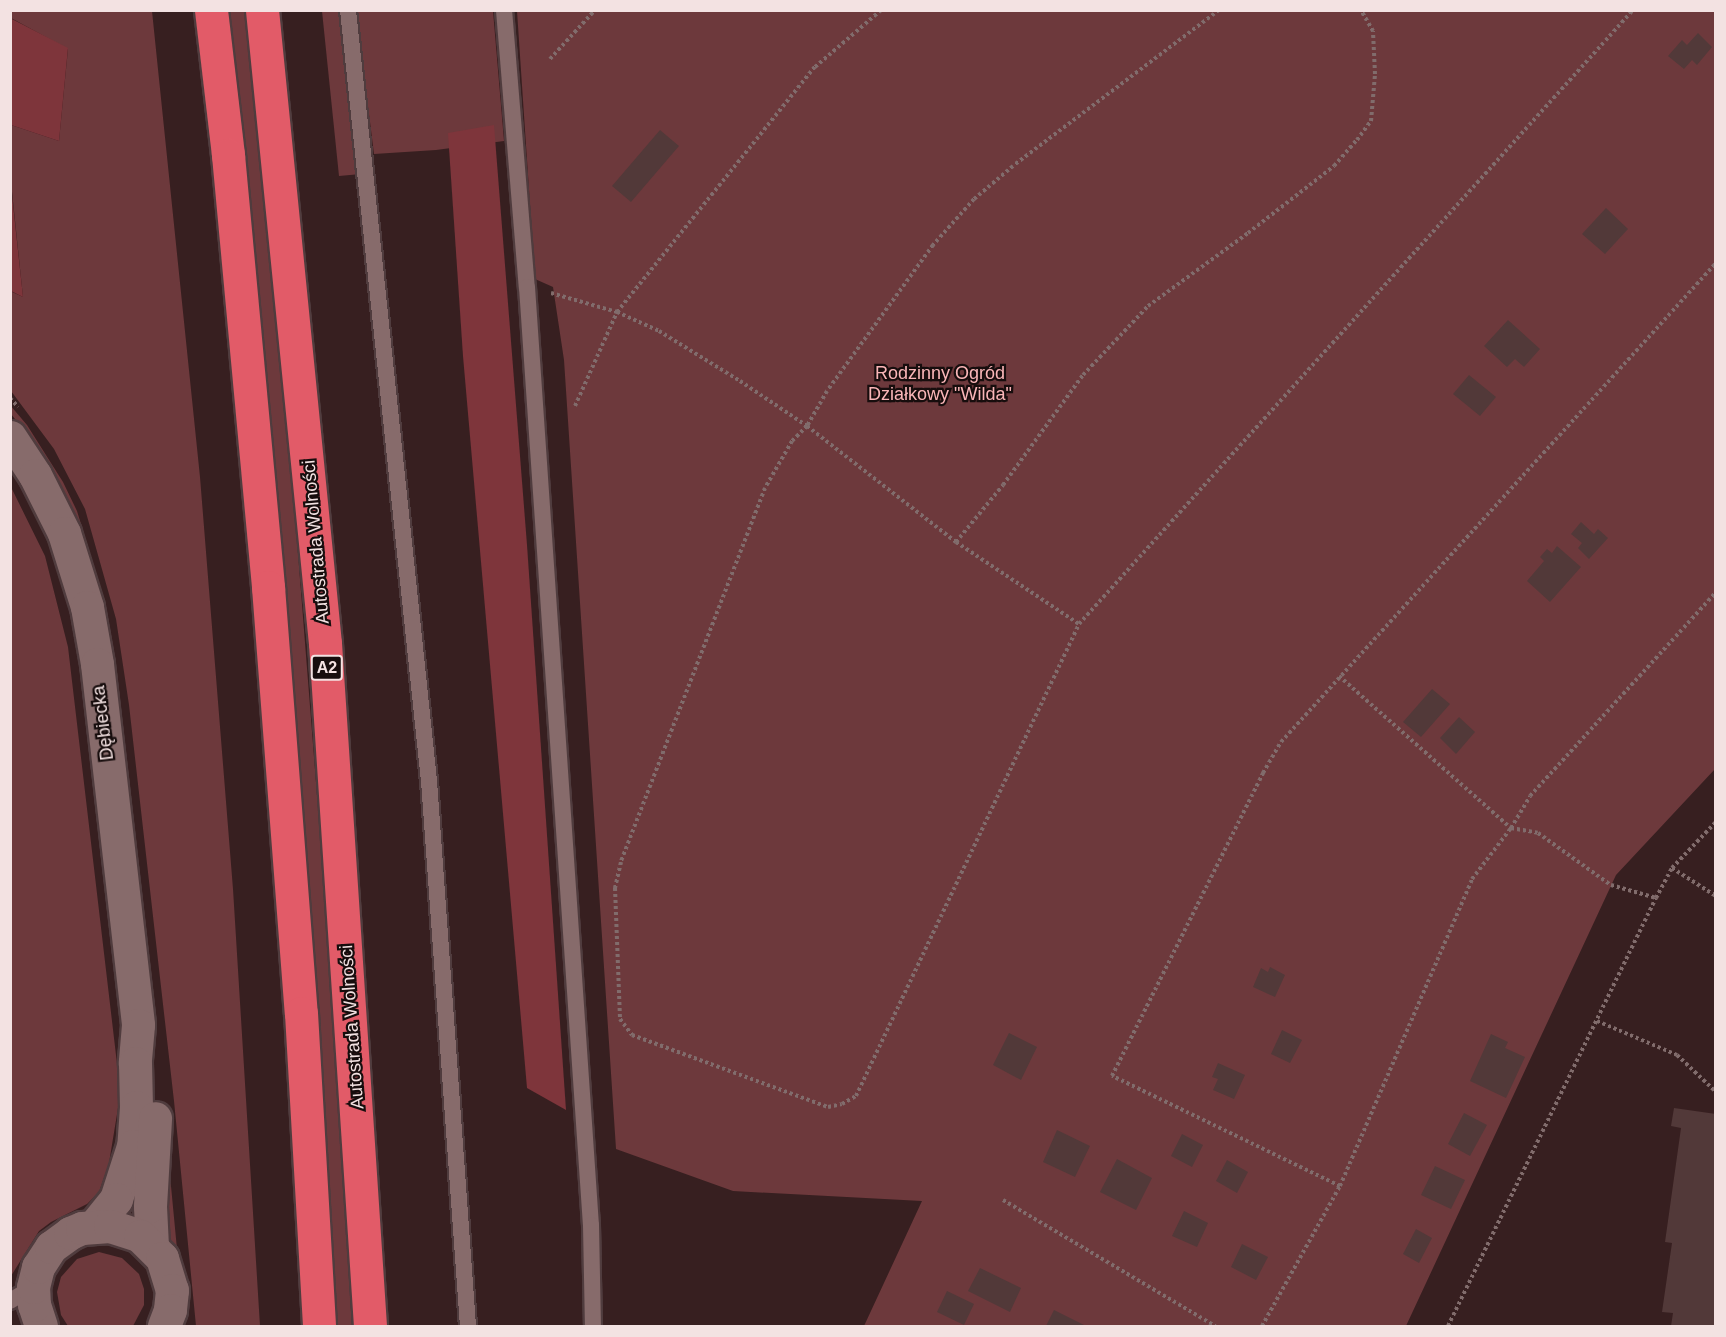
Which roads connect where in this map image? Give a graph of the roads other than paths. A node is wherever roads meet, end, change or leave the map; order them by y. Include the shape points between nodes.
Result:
1 (211, 10) edge
2 (262, 10) edge
3 (348, 10) edge
4 (504, 10) edge
5 (10, 437) edge
6 (138, 1025) junction
7 (94, 1226) junction
8 (152, 1246) junction
9 (22, 1294) edge
10 (41, 1326) edge
11 (164, 1326) edge
12 (319, 1326) edge
13 (370, 1326) edge
14 (468, 1326) edge
15 (593, 1326) edge

1 - 12 highway via 268,587 301,1012
2 - 13 highway, Autostrada Wolności / A2 via 325,643
3 - 14 lane via 429,781
4 - 15 lane via 591,1225
5 - 6 street, Dębiecka via 35,475 64,533 87,607 97,664
6 - 7 street, Dębiecka via 133,1146 116,1198
6 - 8 street, Dębiecka via 148,1057 155,1126
7 - 8 street via 125,1229
7 - 9 street via 70,1233 51,1247
8 - 11 street via 167,1269 172,1290
9 - 10 street via 34,1305

